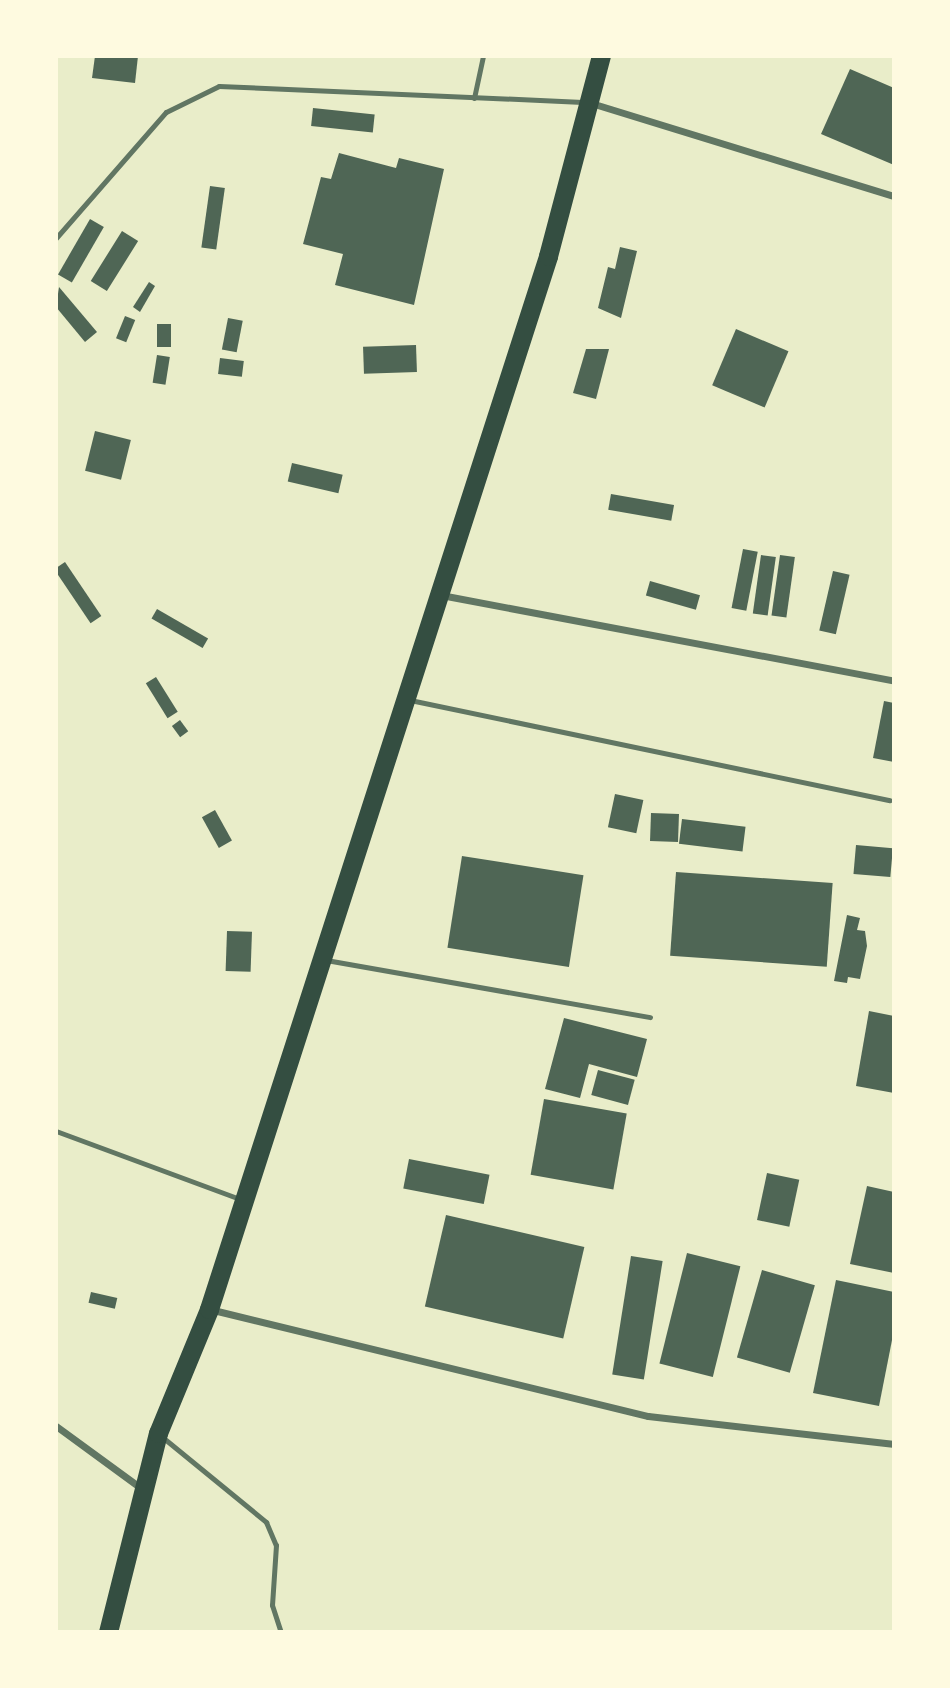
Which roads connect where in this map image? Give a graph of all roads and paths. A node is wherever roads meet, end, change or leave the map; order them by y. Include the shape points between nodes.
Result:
1 (482, 56) edge
2 (601, 56) edge
3 (474, 98) junction
4 (591, 103) junction
5 (894, 196) edge
6 (56, 238) edge
7 (439, 594) junction
8 (894, 681) edge
9 (405, 699) junction
10 (890, 800) dead end
11 (322, 959) junction
12 (650, 1017) dead end
13 (56, 1131) edge
14 (244, 1200) junction
15 (209, 1309) junction
16 (56, 1426) edge
17 (158, 1433) junction
18 (894, 1444) edge
19 (148, 1493) junction
20 (108, 1632) edge
21 (281, 1632) edge

1 - 3 lane
2 - 4 highway
3 - 4 lane
3 - 6 lane via 219,86 166,112
4 - 5 street
4 - 7 highway
7 - 8 street
7 - 9 highway
9 - 10 lane
9 - 11 highway
11 - 12 lane
11 - 14 highway
13 - 14 lane
14 - 15 highway
15 - 17 highway
15 - 18 street via 648,1416
16 - 19 street
17 - 19 highway
17 - 21 lane via 266,1522 275,1545 272,1605
19 - 20 highway

